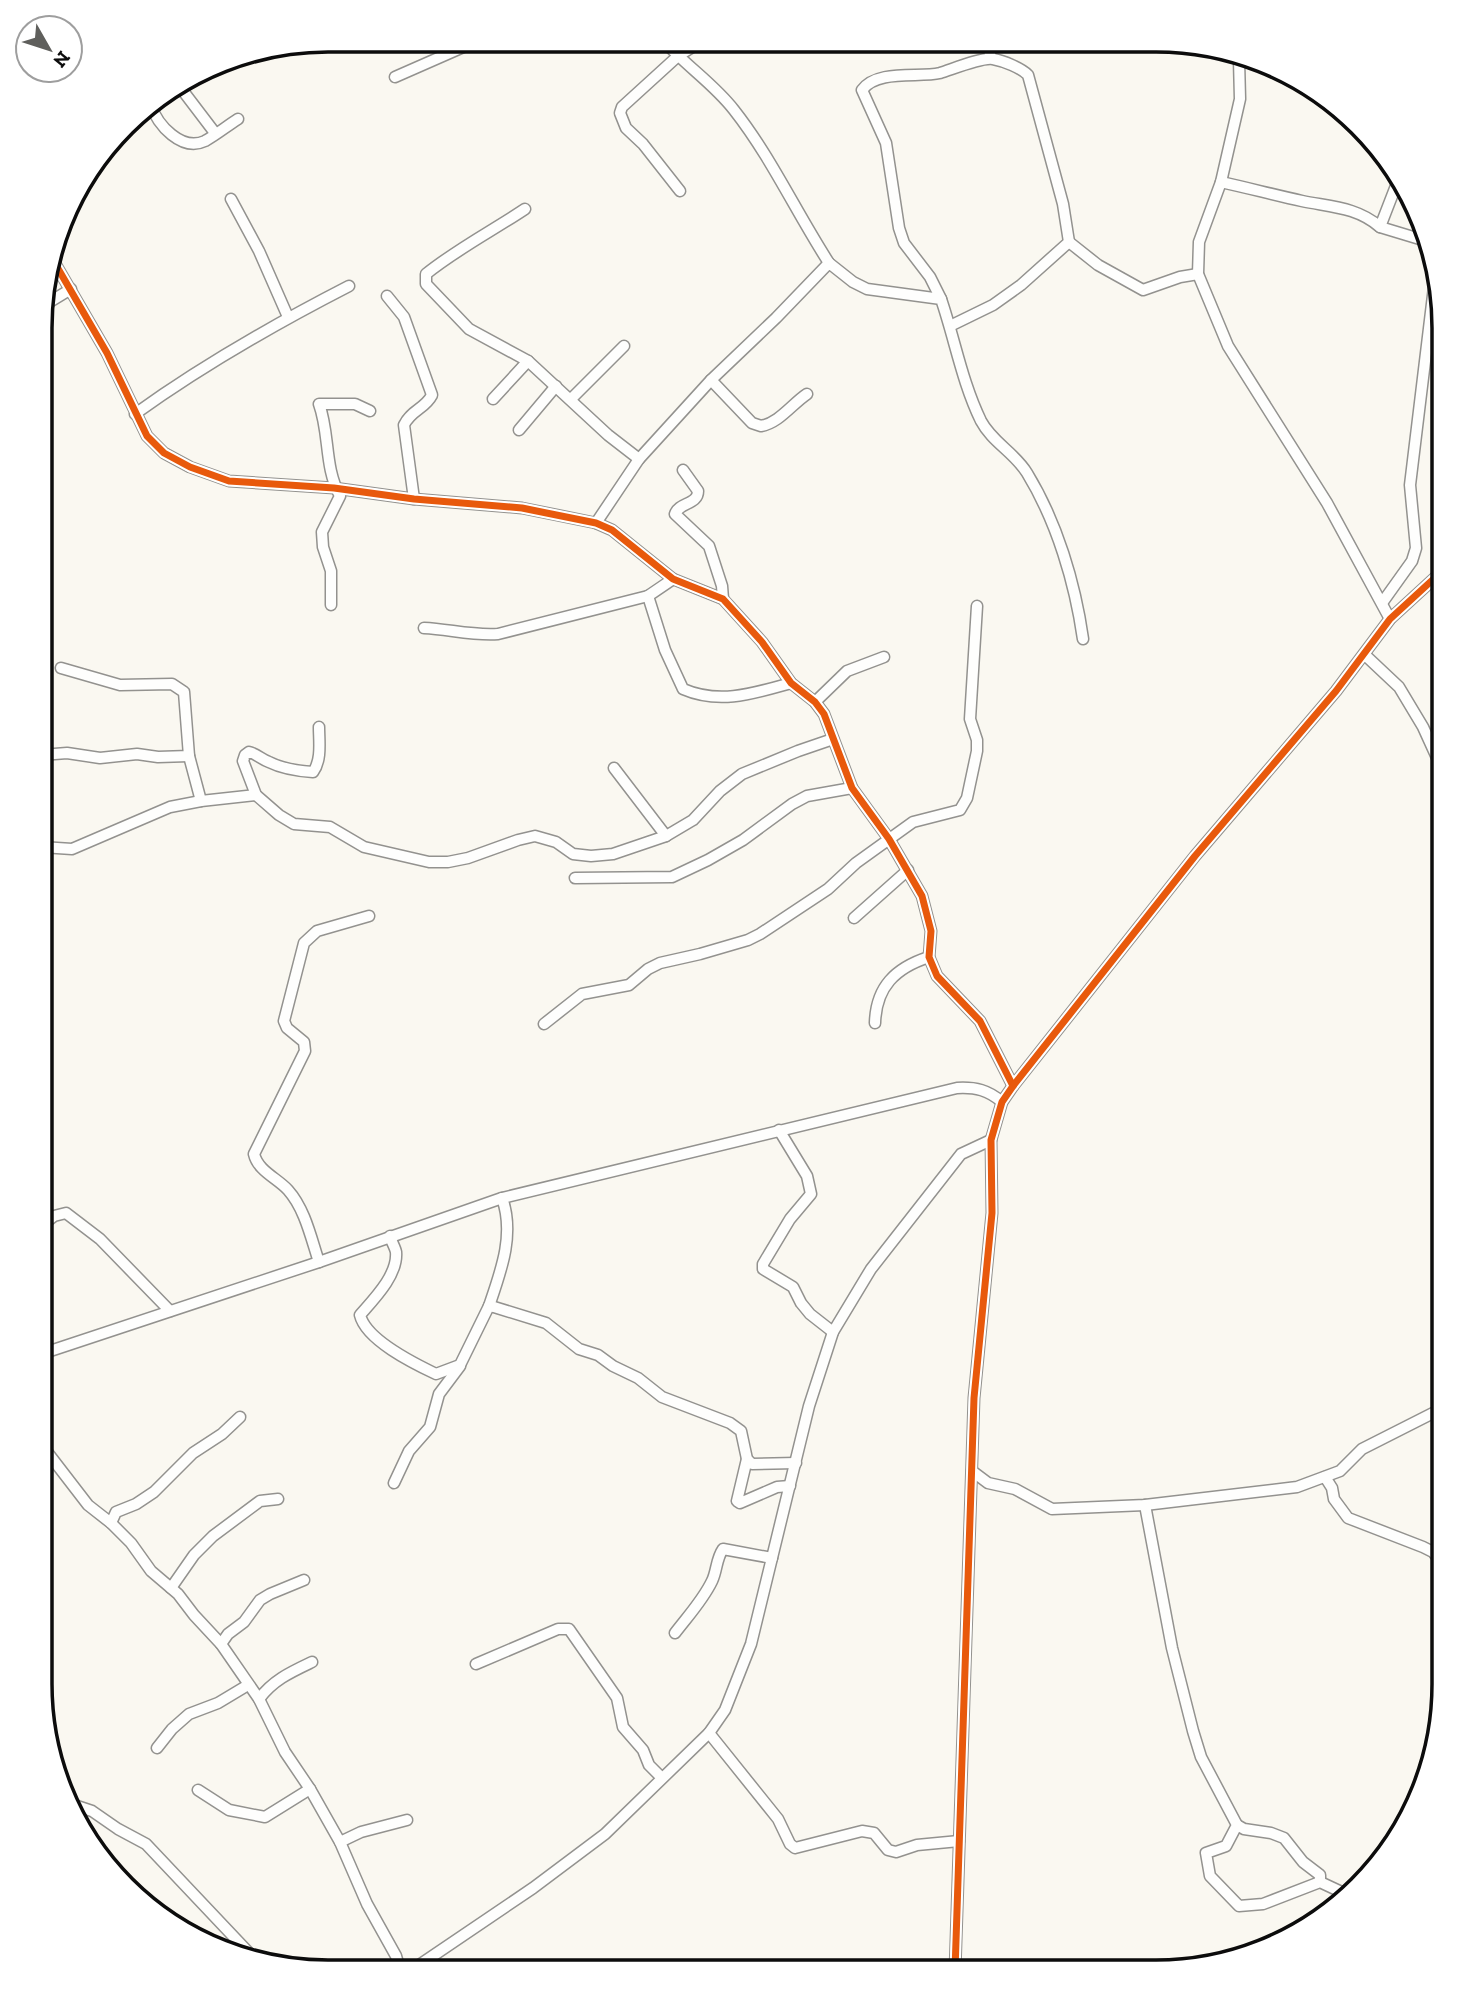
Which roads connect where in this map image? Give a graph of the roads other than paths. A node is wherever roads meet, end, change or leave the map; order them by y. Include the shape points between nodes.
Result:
1 (452, 52) edge
2 (674, 52) edge
3 (684, 52) edge
4 (990, 52) edge
5 (678, 56) junction
6 (991, 58) junction
7 (1239, 66) edge
8 (395, 77) dead end
9 (184, 93) edge
10 (156, 113) edge
11 (238, 119) dead end
12 (215, 133) junction
13 (1221, 182) junction
14 (1395, 189) edge
15 (680, 191) dead end
16 (231, 199) dead end
17 (525, 209) dead end
18 (1380, 227) junction
19 (1416, 238) edge
20 (1069, 242) junction
21 (829, 263) junction
22 (59, 270) edge
23 (1198, 274) junction
24 (349, 286) dead end
25 (71, 289) junction
26 (387, 296) dead end
27 (54, 299) edge
28 (941, 299) junction
29 (1431, 312) edge
30 (288, 317) junction
31 (950, 326) junction
32 (624, 346) dead end
33 (528, 361) junction
34 (711, 380) junction
35 (556, 386) junction
36 (807, 394) dead end
37 (493, 399) dead end
38 (571, 399) junction
39 (370, 411) dead end
40 (135, 414) junction
41 (519, 430) dead end
42 (639, 459) junction
43 (683, 470) dead end
44 (336, 488) junction
45 (414, 499) junction
46 (596, 523) junction
47 (673, 579) junction
48 (1432, 580) edge
49 (648, 596) junction
50 (723, 599) junction
51 (1382, 603) junction
52 (331, 605) dead end
53 (977, 606) dead end
54 (1390, 619) junction
55 (424, 628) dead end
56 (1083, 639) dead end
57 (1365, 655) junction
58 (884, 657) dead end
59 (61, 668) dead end
60 (791, 683) junction
61 (815, 702) junction
62 (319, 727) dead end
63 (834, 739) junction
64 (1432, 747) edge
65 (52, 754) edge
66 (189, 755) junction
67 (614, 768) dead end
68 (852, 788) junction
69 (256, 795) junction
70 (201, 801) junction
71 (666, 836) junction
72 (890, 839) junction
73 (52, 848) edge
74 (908, 870) junction
75 (575, 878) dead end
76 (369, 916) dead end
77 (854, 918) dead end
78 (929, 957) junction
79 (875, 1023) dead end
80 (544, 1024) dead end
81 (1013, 1086) junction
82 (1002, 1102) junction
83 (779, 1130) junction
84 (991, 1140) junction
85 (502, 1198) junction
86 (52, 1218) edge
87 (390, 1236) junction
88 (319, 1262) junction
89 (489, 1306) junction
90 (170, 1311) junction
91 (833, 1332) junction
92 (52, 1350) edge
93 (460, 1365) junction
94 (1432, 1414) edge
95 (240, 1417) dead end
96 (52, 1458) edge
97 (747, 1459) junction
98 (796, 1463) junction
99 (972, 1471) junction
100 (1325, 1476) junction
101 (394, 1483) dead end
102 (790, 1486) junction
103 (278, 1499) dead end
104 (1145, 1506) junction
105 (111, 1523) junction
106 (1432, 1552) edge
107 (772, 1558) junction
108 (304, 1580) dead end
109 (171, 1588) junction
110 (675, 1633) dead end
111 (221, 1644) junction
112 (312, 1662) dead end
113 (476, 1664) dead end
114 (248, 1685) junction
115 (259, 1699) junction
116 (709, 1733) junction
117 (156, 1748) dead end
118 (661, 1777) junction
119 (310, 1789) junction
120 (198, 1790) dead end
121 (82, 1808) edge
122 (407, 1820) dead end
123 (1237, 1825) junction
124 (959, 1841) junction
125 (340, 1842) junction
126 (1320, 1882) junction
127 (1338, 1891) edge
128 (242, 1946) edge
129 (397, 1960) edge
130 (426, 1960) edge
131 (955, 1960) edge

1 - 8 street
2 - 5 street
3 - 5 street
4 - 6 street
5 - 15 street via 620,113 626,128
5 - 21 street via 732,107 761,146
6 - 20 street via 1028,75
6 - 28 street via 936,74 884,79 862,90 886,144 904,243
7 - 13 street via 1240,99
9 - 12 street
10 - 12 street via 170,134 189,144 204,142
11 - 12 street
13 - 18 street via 1336,206
13 - 23 street via 1199,242
14 - 18 street
16 - 30 street
17 - 33 street via 462,246 425,279 470,328
18 - 19 street
20 - 23 street via 1098,265 1143,290
20 - 31 street via 993,305
21 - 28 street via 867,289
21 - 34 street
22 - 25 street
23 - 51 street via 1228,346 1327,503
24 - 30 street
25 - 27 street
25 - 40 street
26 - 45 street via 404,317 432,395 408,415 404,425
28 - 31 street
29 - 51 street via 1410,485 1416,548
30 - 40 street
31 - 56 street via 959,365 983,424 1026,471 1053,527
32 - 38 street
33 - 35 street
33 - 37 street
34 - 36 street via 752,423 761,426 778,419
34 - 42 street
35 - 38 street
35 - 41 street
38 - 42 street
39 - 44 street via 355,404 319,404
40 - 44 street via 164,453 229,481
42 - 46 street
43 - 50 street via 699,495 675,514 709,546
44 - 45 street
44 - 52 street via 340,496 321,532 331,571
45 - 46 street via 522,508
46 - 47 street via 612,530
47 - 49 street
47 - 50 street
48 - 54 street
49 - 55 street via 498,634
49 - 60 street via 664,650 683,689 737,697
50 - 60 street
51 - 54 street
53 - 72 street via 970,719 977,751 967,798 960,810 919,819
54 - 57 street
57 - 64 street via 1399,687
57 - 81 street via 1195,856
58 - 61 street via 847,671
59 - 66 street via 120,685 179,686 184,692
60 - 61 street
61 - 63 street
62 - 69 street via 313,772 296,771 249,752 244,755
63 - 68 street
63 - 71 street via 741,774 693,820
65 - 66 street via 100,758
66 - 70 street
67 - 71 street
68 - 72 street
68 - 75 street via 807,796 743,840 672,877
69 - 70 street
69 - 71 street via 294,824 330,827 364,847 429,862 468,858 536,836 573,854 591,856
70 - 73 street via 170,807 72,849
72 - 74 street
72 - 80 street via 828,889 760,934 660,963 629,985 582,994
74 - 77 street
74 - 78 street via 922,896 931,931
76 - 88 street via 317,931 302,946 284,1021 304,1042 305,1051 254,1154 256,1162 288,1190 300,1209
78 - 79 street via 899,970 886,984 876,1005
78 - 81 street via 937,976 980,1021
81 - 82 street
82 - 83 street via 976,1087 957,1088
82 - 84 street
83 - 85 street
83 - 91 street via 807,1176 811,1194 790,1219 763,1269 793,1287 810,1314
84 - 91 street via 961,1154 871,1269
84 - 99 street via 992,1213 974,1398
85 - 87 street
85 - 89 street via 507,1227 505,1261
86 - 90 street via 66,1213 100,1239
87 - 88 street
87 - 93 street via 396,1252 394,1264 360,1315 362,1325 436,1374
88 - 90 street
89 - 93 street
89 - 97 street via 546,1323 579,1349 638,1378 662,1397 730,1423 741,1432
90 - 92 street
91 - 98 street
93 - 101 street via 439,1394 430,1427 409,1451
94 - 100 street via 1362,1449 1340,1471
95 - 105 street via 193,1452 153,1492 116,1512
96 - 105 street via 88,1505
97 - 98 street via 757,1465
97 - 102 street via 740,1503
98 - 102 street
99 - 104 street via 988,1483 1015,1489 1052,1509
99 - 124 street
100 - 104 street via 1297,1487
100 - 106 street via 1348,1518
102 - 107 street
103 - 109 street via 260,1501 213,1536
104 - 123 street via 1193,1731 1201,1757
105 - 109 street
107 - 110 street via 723,1549 713,1579
107 - 116 street via 741,1674
108 - 111 street via 260,1600
109 - 111 street
111 - 114 street
112 - 115 street via 285,1675
113 - 118 street via 558,1629 569,1629 617,1698 623,1727
114 - 115 street
114 - 117 street via 189,1714
115 - 119 street via 285,1752
116 - 118 street
116 - 124 street via 778,1819 795,1848 862,1831 874,1833 888,1850 896,1852
118 - 130 street via 605,1834
119 - 120 street via 265,1817 229,1810
119 - 125 street
121 - 128 street via 146,1844
122 - 125 street
123 - 126 street via 1284,1838 1320,1875
123 - 126 street via 1226,1846 1206,1853 1210,1876 1239,1906 1263,1904
124 - 131 street
125 - 129 street
126 - 127 street

